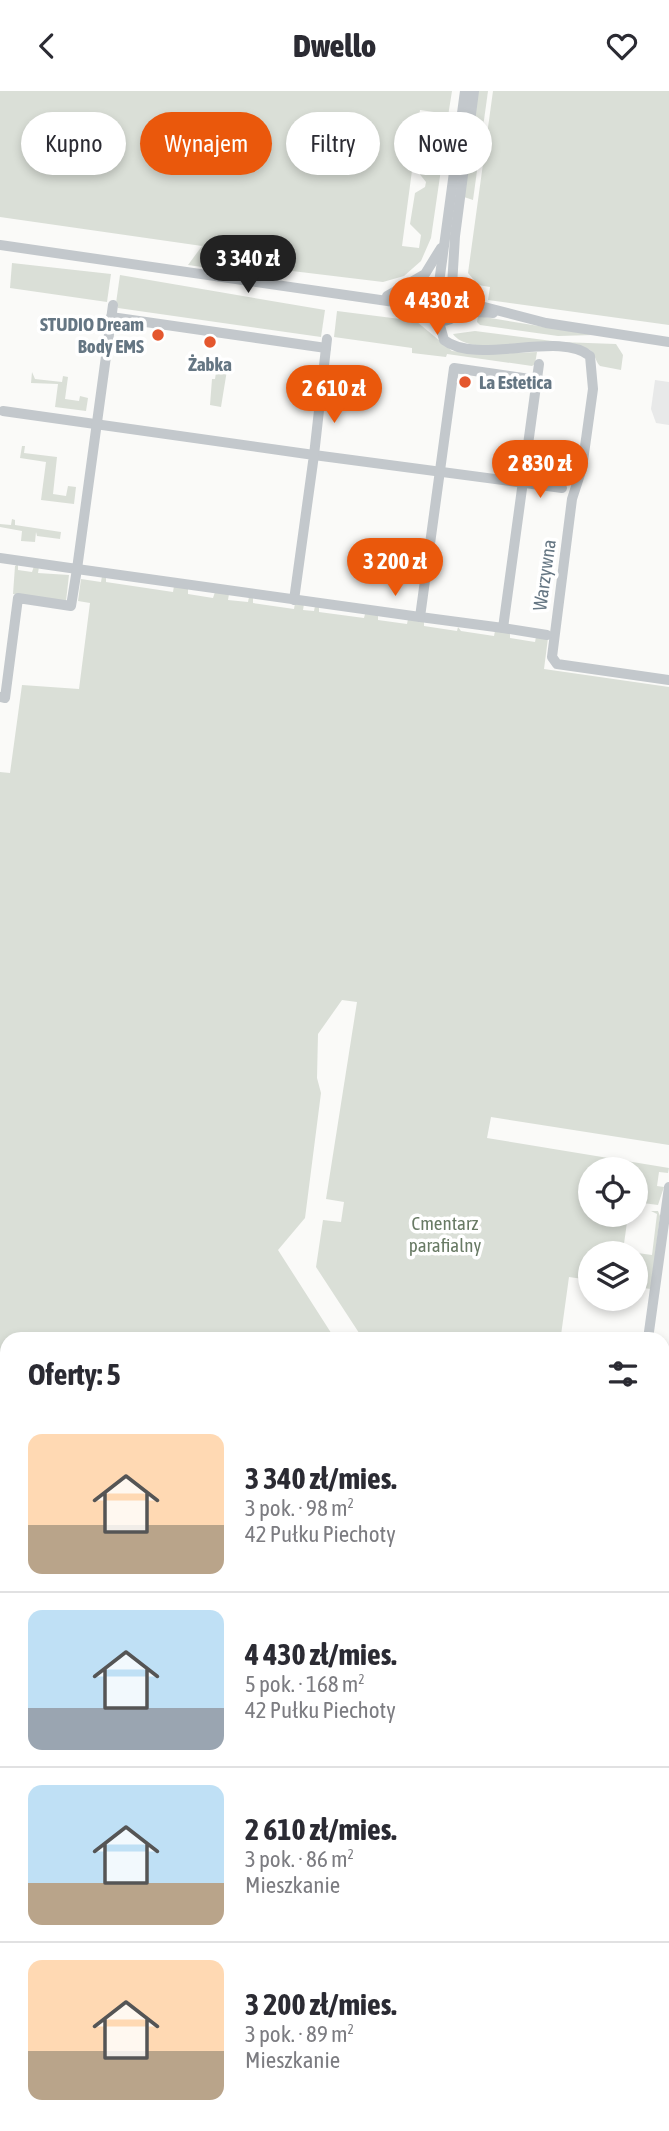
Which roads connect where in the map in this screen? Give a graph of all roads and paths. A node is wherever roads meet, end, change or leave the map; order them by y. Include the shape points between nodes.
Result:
1 (465, 91) edge
2 (474, 91) edge
3 (445, 238) junction
4 (0, 245) edge
5 (439, 283) junction
6 (452, 286) junction
7 (387, 296) junction
8 (373, 297) junction
9 (423, 300) junction
10 (113, 305) dead end
11 (460, 306) junction
12 (111, 317) junction
13 (444, 321) junction
14 (669, 342) edge
15 (540, 365) dead end
16 (537, 380) junction
17 (3, 411) dead end
18 (96, 425) junction
19 (314, 455) junction
20 (440, 472) junction
21 (523, 482) junction
22 (562, 488) dead end
23 (0, 558) edge
24 (77, 569) junction
25 (294, 600) junction
26 (420, 617) junction
27 (503, 628) junction
28 (547, 635) dead end
29 (669, 680) edge
30 (0, 697) edge
31 (669, 1187) edge
32 (649, 1332) edge

1 - 3 street
2 - 6 street
3 - 5 street
3 - 7 street via 425,274
4 - 8 street
5 - 6 street
5 - 9 street
6 - 11 street
7 - 8 street
7 - 9 street
8 - 9 street
9 - 13 street via 428,316
10 - 12 street
11 - 13 street
11 - 14 street
12 - 18 street
12 - 19 street via 326,344
13 - 29 street, Warzywna via 458,346 551,347 590,356 593,389 582,468 572,499 552,657 557,664
15 - 16 street
16 - 20 street via 454,368
16 - 21 street
17 - 18 street
18 - 19 street
18 - 24 street
19 - 20 street
19 - 25 street
20 - 21 street
20 - 26 street
21 - 22 street
21 - 27 street
23 - 24 street
24 - 25 street
24 - 30 street via 71,606 18,598 5,698
25 - 26 street
26 - 27 street
27 - 28 street
31 - 32 street

